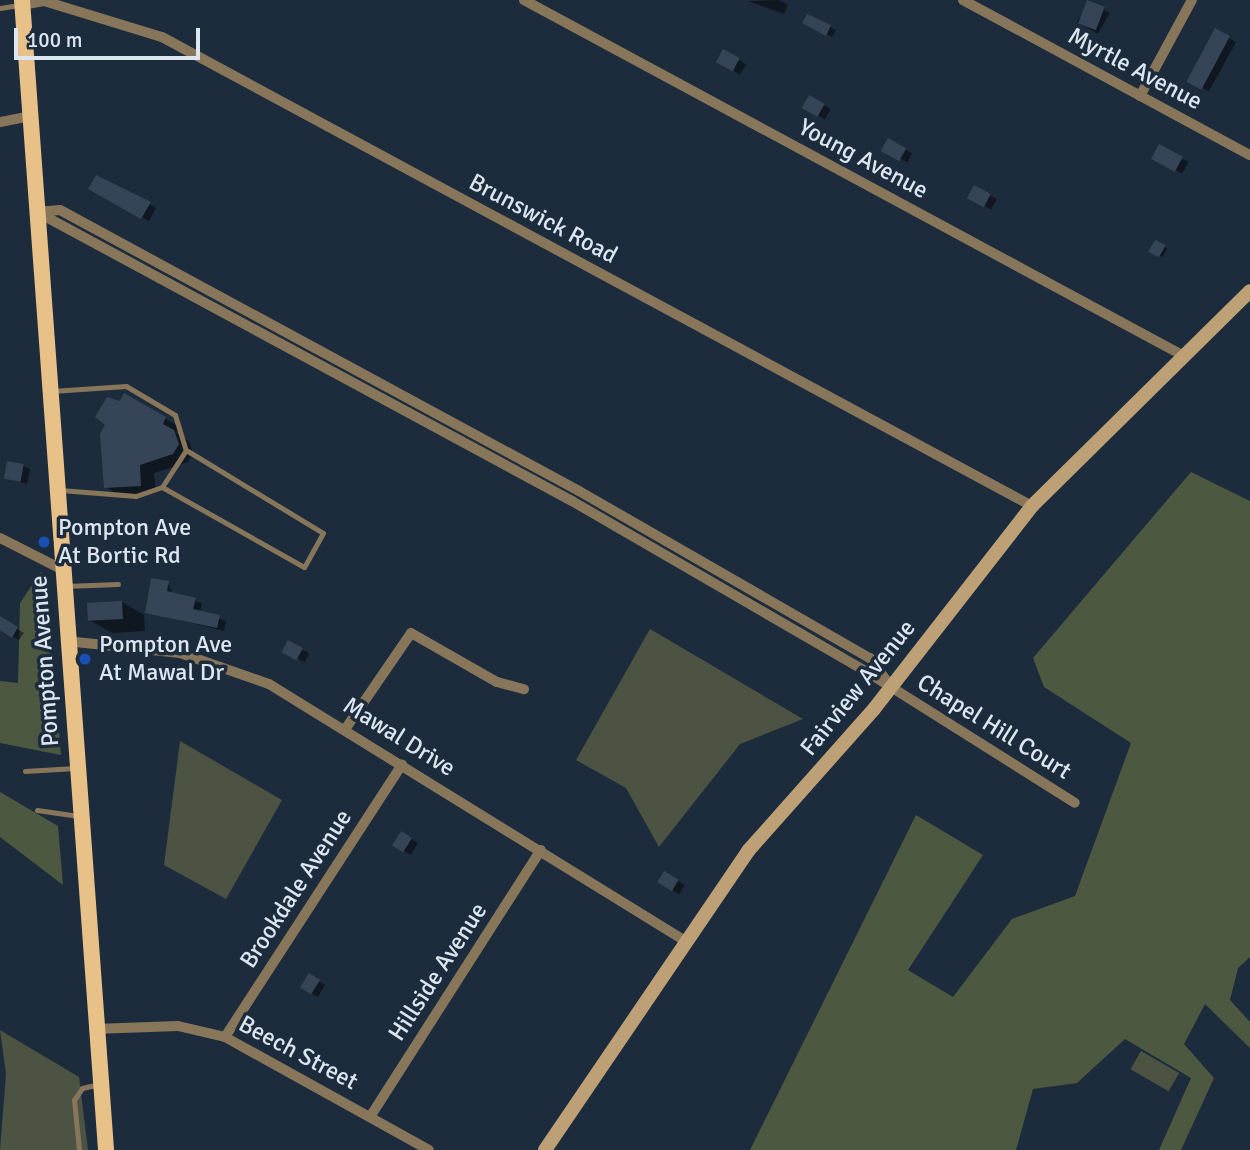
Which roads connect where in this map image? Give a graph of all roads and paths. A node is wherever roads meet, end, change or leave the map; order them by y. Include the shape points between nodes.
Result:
1 (524, 0) edge
2 (963, 0) edge
3 (1192, 0) edge
4 (22, 2) edge
5 (0, 8) edge
6 (1140, 96) junction
7 (30, 116) junction
8 (0, 121) edge
9 (1250, 155) edge
10 (37, 212) junction
11 (187, 279) junction
12 (181, 290) junction
13 (1250, 290) edge
14 (1182, 355) junction
15 (331, 357) junction
16 (326, 368) junction
17 (49, 391) junction
18 (465, 436) junction
19 (187, 450) junction
20 (162, 488) junction
21 (56, 490) junction
22 (1032, 506) junction
23 (0, 538) edge
24 (62, 578) junction
25 (118, 584) dead end
26 (66, 641) junction
27 (891, 686) junction
28 (524, 689) dead end
29 (346, 728) junction
30 (402, 764) junction
31 (75, 768) junction
32 (25, 771) dead end
33 (1075, 803) dead end
34 (37, 810) dead end
35 (79, 816) junction
36 (541, 850) junction
37 (682, 939) junction
38 (94, 1029) junction
39 (225, 1037) junction
40 (100, 1084) junction
41 (370, 1117) junction
42 (79, 1150) edge
43 (106, 1150) edge
44 (429, 1150) edge
45 (545, 1150) edge

1 - 14 street, Young Avenue
2 - 6 street, Myrtle Avenue
3 - 6 street
4 - 5 lane
4 - 7 main road, Pompton Avenue
4 - 22 street, Brunswick Road via 44,1 162,37
6 - 9 street, Myrtle Avenue
7 - 8 street
7 - 10 main road, Pompton Avenue
10 - 11 street via 60,210
10 - 12 street
10 - 17 main road, Pompton Avenue
11 - 12 street
11 - 15 street
12 - 16 street
13 - 14 main road, Fairview Avenue
14 - 22 main road, Fairview Avenue
15 - 16 street
15 - 18 street
16 - 18 street
17 - 19 lane via 126,386 176,415
17 - 21 main road, Pompton Avenue
18 - 27 street, Chapel Hill Court via 745,594
19 - 20 lane
19 - 20 lane via 323,533 304,567
20 - 21 lane via 136,496
21 - 24 main road, Pompton Avenue
22 - 27 main road, Fairview Avenue
23 - 24 street
24 - 25 lane
24 - 26 main road, Pompton Avenue
26 - 29 street, Mawal Drive via 127,644 205,660 269,684
26 - 31 main road, Pompton Avenue
27 - 33 street, Chapel Hill Court
27 - 37 main road, Fairview Avenue via 748,851
28 - 29 street via 497,682 411,633
29 - 30 street, Mawal Drive
30 - 36 street, Mawal Drive
30 - 39 street, Brookdale Avenue
31 - 32 lane
31 - 35 main road, Pompton Avenue
34 - 35 lane
35 - 38 main road, Pompton Avenue
36 - 37 street, Mawal Drive
36 - 41 street, Hillside Avenue
37 - 45 main road, Fairview Avenue
38 - 39 street, Beech Street via 178,1026
38 - 40 main road, Pompton Avenue
39 - 41 street, Beech Street
40 - 42 lane via 82,1088 74,1100
40 - 43 main road, Pompton Avenue
41 - 44 street, Beech Street

